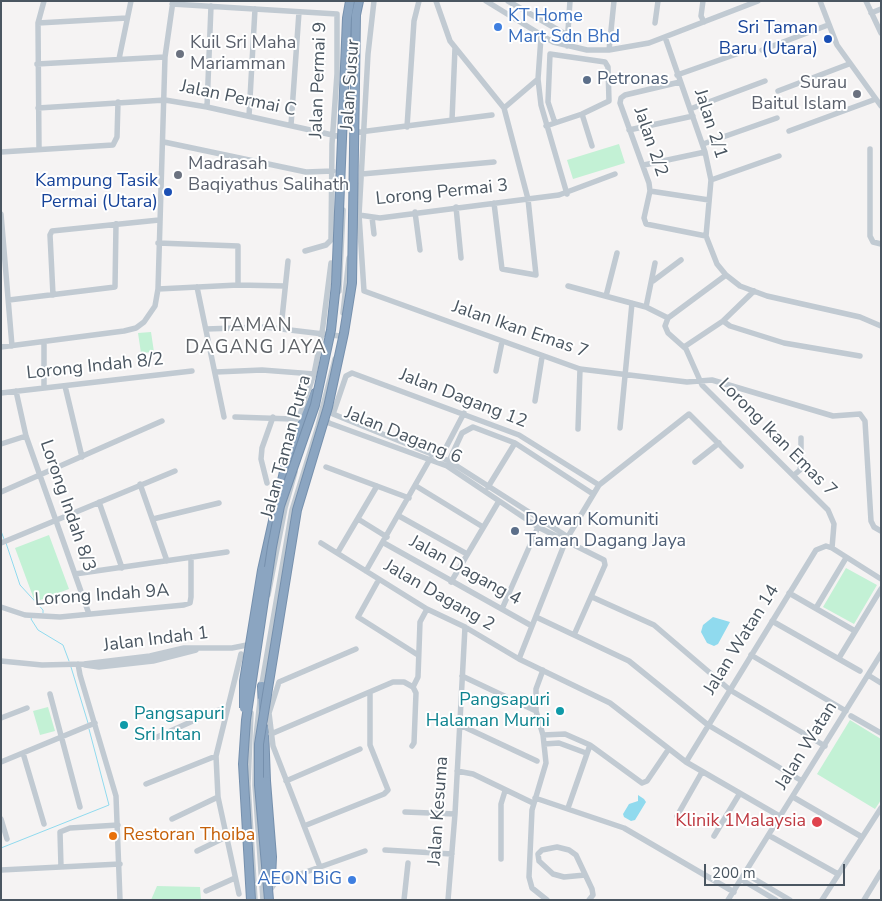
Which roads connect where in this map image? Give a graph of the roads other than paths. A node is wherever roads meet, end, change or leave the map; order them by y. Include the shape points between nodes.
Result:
1 (44, 1) edge
2 (131, 1) edge
3 (350, 1) edge
4 (354, 1) edge
5 (360, 1) edge
6 (374, 1) edge
7 (419, 1) edge
8 (436, 1) edge
9 (486, 1) edge
10 (508, 1) edge
11 (570, 1) edge
12 (614, 1) edge
13 (658, 1) edge
14 (703, 1) edge
15 (758, 1) edge
16 (820, 1) edge
17 (866, 1) edge
18 (173, 3) edge
19 (211, 6) junction
20 (255, 9) junction
21 (881, 9) edge
22 (502, 11) junction
23 (299, 12) junction
24 (871, 13) junction
25 (127, 18) junction
26 (704, 22) junction
27 (38, 23) junction
28 (655, 23) dead end
29 (828, 24) junction
30 (881, 33) edge
31 (567, 35) junction
32 (542, 37) junction
33 (665, 37) junction
34 (566, 46) junction
35 (455, 48) junction
36 (587, 50) junction
37 (609, 50) junction
38 (762, 50) dead end
39 (745, 51) dead end
40 (165, 57) junction
41 (119, 59) junction
42 (586, 59) junction
43 (37, 64) junction
44 (849, 64) junction
45 (677, 75) junction
46 (538, 79) junction
47 (765, 81) dead end
48 (680, 82) junction
49 (778, 91) dead end
50 (876, 98) junction
51 (165, 100) junction
52 (118, 102) junction
53 (881, 106) edge
54 (208, 107) junction
55 (38, 108) junction
56 (504, 108) junction
57 (690, 109) junction
58 (582, 114) junction
59 (492, 115) dead end
60 (250, 116) junction
61 (693, 116) junction
62 (777, 118) dead end
63 (452, 120) junction
64 (555, 123) junction
65 (291, 125) junction
66 (546, 126) junction
67 (407, 127) junction
68 (629, 130) junction
69 (344, 131) junction
70 (363, 132) junction
71 (789, 132) dead end
72 (352, 133) junction
73 (334, 135) junction
74 (164, 142) junction
75 (344, 143) junction
76 (703, 144) junction
77 (592, 146) dead end
78 (39, 149) junction
79 (870, 149) dead end
80 (1, 152) edge
81 (705, 152) junction
82 (779, 156) dead end
83 (494, 162) dead end
84 (644, 165) junction
85 (333, 171) junction
86 (362, 174) junction
87 (616, 174) dead end
88 (712, 180) junction
89 (650, 191) junction
90 (567, 194) junction
91 (528, 199) junction
92 (709, 200) junction
93 (494, 203) junction
94 (456, 207) junction
95 (415, 212) junction
96 (359, 215) junction
97 (2, 216) edge
98 (372, 217) junction
99 (158, 220) junction
100 (116, 224) junction
101 (374, 234) dead end
102 (706, 236) junction
103 (158, 243) junction
104 (881, 244) edge
105 (420, 250) dead end
106 (305, 251) dead end
107 (617, 253) dead end
108 (461, 258) dead end
109 (681, 260) dead end
110 (288, 261) dead end
111 (331, 263) dead end
112 (655, 263) dead end
113 (726, 275) junction
114 (652, 281) junction
115 (238, 285) junction
116 (286, 286) junction
117 (568, 286) dead end
118 (197, 287) junction
119 (158, 289) junction
120 (364, 291) joint
121 (754, 291) junction
122 (53, 295) junction
123 (606, 296) junction
124 (9, 300) junction
125 (632, 303) junction
126 (646, 307) junction
127 (668, 318) junction
128 (723, 321) junction
129 (881, 326) edge
130 (281, 328) junction
131 (206, 329) junction
132 (322, 333) junction
133 (333, 335) junction
134 (340, 336) junction
135 (44, 342) junction
136 (502, 342) junction
137 (12, 346) junction
138 (1, 347) edge
139 (684, 347) junction
140 (860, 356) dead end
141 (542, 357) junction
142 (580, 369) junction
143 (192, 371) dead end
144 (496, 371) dead end
145 (216, 372) junction
146 (324, 372) junction
147 (314, 374) junction
148 (624, 375) junction
149 (699, 380) junction
150 (65, 386) junction
151 (44, 388) junction
152 (16, 391) junction
153 (1, 393) edge
154 (535, 401) dead end
155 (321, 413) junction
156 (464, 414) junction
157 (224, 417) dead end
158 (235, 417) dead end
159 (273, 417) junction
160 (162, 421) dead end
161 (329, 423) junction
162 (318, 426) junction
163 (620, 428) dead end
164 (578, 429) dead end
165 (26, 436) junction
166 (800, 438) dead end
167 (516, 443) junction
168 (719, 443) junction
169 (1, 444) edge
170 (294, 445) junction
171 (82, 457) junction
172 (441, 458) junction
173 (430, 459) junction
174 (449, 461) junction
175 (695, 462) dead end
176 (741, 466) dead end
177 (326, 467) dead end
178 (175, 471) dead end
179 (39, 475) junction
180 (794, 475) junction
181 (267, 483) dead end
182 (140, 484) junction
183 (489, 484) junction
184 (599, 485) junction
185 (377, 486) junction
186 (416, 486) junction
187 (485, 491) junction
188 (1, 492) edge
189 (593, 494) junction
190 (409, 498) junction
191 (499, 501) junction
192 (99, 502) junction
193 (219, 504) dead end
194 (284, 508) junction
195 (399, 516) junction
196 (358, 519) junction
197 (57, 520) junction
198 (153, 520) junction
199 (483, 527) junction
200 (538, 527) junction
201 (881, 530) edge
202 (387, 537) junction
203 (567, 539) junction
204 (1, 543) edge
205 (321, 543) dead end
206 (384, 543) junction
207 (832, 548) junction
208 (227, 552) dead end
209 (338, 552) junction
210 (467, 554) junction
211 (191, 557) junction
212 (846, 558) junction
213 (167, 561) junction
214 (122, 568) junction
215 (366, 571) junction
216 (75, 574) junction
217 (881, 579) edge
218 (378, 581) junction
219 (451, 582) junction
220 (881, 589) edge
221 (789, 593) junction
222 (592, 597) junction
223 (1, 607) edge
224 (816, 608) junction
225 (427, 609) junction
226 (502, 609) junction
227 (89, 614) junction
228 (536, 617) junction
229 (772, 621) junction
230 (532, 626) junction
231 (465, 627) junction
232 (855, 631) junction
233 (574, 635) junction
234 (261, 640) junction
235 (356, 648) dead end
236 (241, 654) junction
237 (881, 654) edge
238 (418, 655) junction
239 (751, 655) junction
240 (839, 658) junction
241 (518, 659) junction
242 (1, 661) edge
243 (81, 664) junction
244 (256, 666) junction
245 (543, 670) junction
246 (860, 671) dead end
247 (868, 675) junction
248 (462, 676) junction
249 (881, 683) edge
250 (262, 686) junction
251 (414, 687) junction
252 (730, 690) junction
253 (370, 693) junction
254 (50, 694) dead end
255 (27, 708) dead end
256 (228, 709) junction
257 (536, 710) junction
258 (846, 711) junction
259 (851, 716) dead end
260 (1, 718) edge
261 (246, 720) junction
262 (95, 723) junction
263 (460, 724) junction
264 (708, 726) junction
265 (881, 733) edge
266 (271, 734) junction
267 (543, 735) junction
268 (63, 737) junction
269 (155, 738) dead end
270 (544, 744) junction
271 (590, 745) junction
272 (412, 746) dead end
273 (825, 746) junction
274 (360, 749) dead end
275 (668, 750) junction
276 (24, 753) junction
277 (586, 753) junction
278 (216, 756) junction
279 (537, 761) dead end
280 (1, 762) edge
281 (686, 762) junction
282 (457, 771) junction
283 (702, 772) junction
284 (286, 781) junction
285 (802, 781) junction
286 (146, 784) dead end
287 (505, 791) junction
288 (740, 793) junction
289 (218, 797) junction
290 (793, 797) junction
291 (534, 801) junction
292 (80, 807) dead end
293 (568, 808) junction
294 (881, 808) edge
295 (405, 812) dead end
296 (455, 814) junction
297 (677, 816) dead end
298 (781, 817) junction
299 (1, 819) edge
300 (172, 819) dead end
301 (44, 824) dead end
302 (118, 825) junction
303 (304, 826) junction
304 (228, 836) junction
305 (714, 836) dead end
306 (770, 836) junction
307 (862, 837) junction
308 (7, 839) dead end
309 (384, 850) dead end
310 (197, 851) dead end
311 (365, 851) dead end
312 (452, 854) junction
313 (500, 859) dead end
314 (408, 863) dead end
315 (120, 864) junction
316 (61, 867) junction
317 (320, 867) junction
318 (261, 868) junction
319 (1, 870) edge
320 (881, 872) edge
321 (746, 874) junction
322 (838, 874) junction
323 (585, 875) junction
324 (235, 878) junction
325 (742, 880) junction
326 (275, 883) junction
327 (206, 891) dead end
328 (734, 892) junction
329 (239, 894) dead end
330 (120, 900) edge
331 (251, 900) edge
332 (256, 900) edge
333 (264, 900) edge
334 (270, 900) edge
335 (404, 900) edge
336 (448, 900) edge
337 (547, 900) edge
338 (589, 900) edge
339 (728, 900) edge
340 (776, 900) edge
341 (790, 900) edge
342 (822, 900) edge
343 (864, 900) edge

1 - 27 street
2 - 25 street
3 - 261 highway, bridge via 331,330 315,405 280,506
4 - 69 street, Jalan Taman Putra
5 - 72 street, Jalan Taman Putra
5 - 334 highway, bridge via 356,25 352,283 328,407 297,510 259,744 259,784
6 - 70 street, Jalan Susur
7 - 67 street via 414,21
8 - 35 street
9 - 22 street
10 - 22 street
10 - 31 street
11 - 31 street
12 - 37 street
13 - 28 street
14 - 26 street via 701,16
15 - 26 street
16 - 29 street
17 - 24 street
18 - 19 street
18 - 40 street
19 - 20 street
19 - 54 street
20 - 23 street
20 - 60 street
21 - 24 street
22 - 32 street
23 - 65 street
23 - 73 street, Jalan Permai 9 via 335,13 338,20
24 - 30 street
25 - 27 street
25 - 41 street
26 - 33 street
27 - 43 street
29 - 38 street
29 - 44 street
31 - 34 street
32 - 34 street
32 - 46 street
33 - 37 street via 629,48
33 - 45 street, Jalan 2/1
34 - 36 street
35 - 56 street
35 - 63 street
36 - 37 street
36 - 42 street
39 - 45 street
40 - 41 street
40 - 51 street
41 - 43 street
42 - 58 street via 607,64 609,102
42 - 64 street via 550,54 548,102
43 - 55 street
44 - 49 street
44 - 50 street
45 - 48 street, Jalan 2/1
46 - 56 street
46 - 66 street
47 - 57 street
48 - 57 street, Jalan 2/1
48 - 68 street, Jalan 2/2 via 621,98
50 - 53 street
50 - 71 street
51 - 52 street, Jalan Permai C
51 - 54 street, Jalan Permai C
51 - 74 street
52 - 55 street, Jalan Permai C
52 - 78 street via 117,138 113,145
54 - 60 street, Jalan Permai C
55 - 78 street
56 - 91 street
57 - 61 street, Jalan 2/1
58 - 64 street
58 - 77 street
59 - 63 street
60 - 65 street, Jalan Permai C
61 - 68 street
61 - 76 street, Jalan 2/1
62 - 76 street
63 - 67 street
64 - 66 street
65 - 73 street, Jalan Permai C
66 - 90 street
67 - 70 street
68 - 84 street, Jalan 2/2
69 - 73 street
69 - 75 street, Jalan Taman Putra
70 - 72 street
70 - 86 street, Jalan Susur
72 - 134 street, Jalan Taman Putra via 348,279
73 - 75 street, Jalan Permai C
73 - 85 street, Jalan Permai 9
74 - 85 street via 306,172
74 - 99 street
75 - 133 street, Jalan Taman Putra via 341,273
76 - 81 street, Jalan 2/1
78 - 80 street
79 - 104 street via 870,236 873,242
81 - 84 street
81 - 88 street, Jalan 2/1
82 - 88 street
83 - 86 street, Lorong Permai 3
84 - 89 street, Jalan 2/2
85 - 106 street, Jalan Permai 9 via 331,240 326,245
86 - 96 street, Jalan Susur
87 - 90 street, Lorong Permai 3
88 - 92 street, Jalan 2/1
89 - 92 street
89 - 102 street, Jalan 2/2 via 644,218 646,224
90 - 91 street, Lorong Permai 3
91 - 93 street, Lorong Permai 3
91 - 93 street via 537,272 534,275 504,271 501,266
92 - 102 street, Jalan 2/1
93 - 94 street, Lorong Permai 3
94 - 95 street, Lorong Permai 3
94 - 108 street
95 - 98 street, Lorong Permai 3
95 - 105 street
96 - 98 street, Lorong Permai 3
96 - 120 street, Jalan Susur
97 - 124 street
98 - 101 street
99 - 100 street
99 - 103 street
100 - 122 street via 115,287
100 - 122 street via 52,231
102 - 113 street, Jalan 2/1 via 711,252
103 - 115 street via 238,246
103 - 119 street
107 - 123 street
109 - 114 street
110 - 116 street
111 - 132 street
112 - 114 street
113 - 121 street, Jalan 2/1 via 740,286
113 - 127 street
114 - 126 street
115 - 116 street
115 - 118 street
116 - 130 street
117 - 123 street
118 - 119 street
118 - 131 street
119 - 135 street via 155,306 136,328
120 - 136 street, Jalan Ikan Emas 7
121 - 128 street
121 - 129 street, Jalan 2/1 via 860,317
122 - 124 street
123 - 125 street
124 - 137 street
125 - 126 street
125 - 148 street
126 - 127 street
127 - 139 street via 665,326 668,333
128 - 139 street
128 - 140 street via 784,343
130 - 131 street
130 - 132 street
131 - 145 street
132 - 133 street
132 - 147 street
133 - 134 street
133 - 146 street, Jalan Taman Putra
134 - 155 street, Jalan Taman Putra
135 - 137 street
135 - 151 street
136 - 141 street, Jalan Ikan Emas 7
136 - 144 street
137 - 138 street
139 - 149 street
141 - 142 street, Jalan Ikan Emas 7
141 - 154 street
142 - 148 street, Jalan Ikan Emas 7
142 - 164 street
143 - 150 street, Lorong Indah 8/2
145 - 147 street via 262,370
145 - 157 street
146 - 170 highway
146 - 194 street, Jalan Taman Putra
147 - 159 street via 297,418
148 - 149 street, Jalan Ikan Emas 7 via 687,382
148 - 163 street
149 - 180 street, Lorong Ikan Emas 7
149 - 201 street, Jalan Ikan Emas 7 via 712,380 833,416 860,414 864,417 871,521
150 - 151 street, Lorong Indah 8/2
150 - 171 street
151 - 152 street, Lorong Indah 8/2
152 - 153 street, Lorong Indah 8/2
152 - 165 street, Lorong Indah 8/3
155 - 161 street, Jalan Dagang 6
155 - 162 street, Jalan Taman Putra
156 - 172 street
156 - 172 street, Jalan Dagang 12 via 352,373 346,376 333,414
156 - 184 street, Jalan Dagang 12 via 519,435
158 - 159 street
159 - 181 street via 261,458
160 - 171 street
161 - 162 street, Jalan Dagang 6
161 - 173 street, Jalan Dagang 6
162 - 250 street, Jalan Taman Putra via 292,510
165 - 169 street, Lorong Indah 8/3
165 - 179 street, Lorong Indah 8/3
166 - 180 street via 800,468
167 - 174 street via 473,427 462,433
167 - 183 street
167 - 189 street
168 - 175 street
168 - 176 street
168 - 184 street via 689,414
170 - 194 highway via 286,479
170 - 261 highway, bridge via 285,467 262,570 244,681
171 - 179 street
172 - 174 street
173 - 186 street
173 - 187 street, Jalan Dagang 6
174 - 183 street
177 - 185 street
178 - 182 street
179 - 188 street
179 - 197 street, Lorong Indah 8/3
180 - 207 street, Lorong Ikan Emas 7 via 832,516
182 - 192 street
182 - 198 street
183 - 187 street
183 - 203 street
184 - 189 street
185 - 190 street
185 - 196 street
186 - 190 street
186 - 199 street
187 - 191 street, Jalan Dagang 6
189 - 203 street
190 - 195 street
191 - 199 street
191 - 200 street, Jalan Dagang 6
192 - 197 street
192 - 214 street
193 - 198 street
194 - 234 street, Jalan Taman Putra
195 - 202 street
195 - 210 street
196 - 202 street
196 - 209 street
197 - 204 street
197 - 216 street, Lorong Indah 8/3
198 - 213 street
199 - 210 street
200 - 203 street, Jalan Dagang 6 via 561,540
200 - 226 street
202 - 206 street
203 - 222 street via 605,562
203 - 228 street
205 - 209 street, Jalan Dagang 2
206 - 215 street
206 - 219 street, Jalan Dagang 4
207 - 212 street
207 - 221 street, Jalan Watan 14 via 826,546 816,550
208 - 211 street
209 - 215 street, Jalan Dagang 2
210 - 219 street
211 - 213 street
211 - 227 street, Lorong Indah 9A via 190,603
212 - 217 street
212 - 224 street
213 - 214 street
214 - 216 street
215 - 218 street, Jalan Dagang 2
216 - 227 street, Lorong Indah 8/3
218 - 225 street, Jalan Dagang 2
218 - 238 street via 358,617
219 - 226 street, Jalan Dagang 4
220 - 232 street
221 - 224 street
221 - 229 street, Jalan Watan 14
222 - 233 street
222 - 252 street via 654,624
223 - 227 street, Lorong Indah 9A via 36,617
224 - 232 street
225 - 231 street, Jalan Dagang 2
225 - 238 street via 420,622
226 - 230 street, Jalan Dagang 4
228 - 230 street
228 - 233 street
229 - 239 street, Jalan Watan 14
229 - 240 street
230 - 241 street
231 - 241 street, Jalan Dagang 2
231 - 248 street, Jalan Kesuma
232 - 240 street
233 - 264 street via 629,661
234 - 243 street, Jalan Indah 1 via 240,648 184,648 150,656
234 - 244 street, Jalan Taman Putra
235 - 266 street via 279,682 269,714
236 - 243 street, Jalan Indah 1 via 196,650 153,661 99,667
236 - 244 street
236 - 256 street
237 - 247 street, Jalan Watan
238 - 251 street via 418,677
239 - 252 street, Jalan Watan 14
239 - 258 street
240 - 246 street
241 - 245 street, Jalan Dagang 2
242 - 243 street, Jalan Indah 1
243 - 262 street via 80,675
244 - 332 street, Jalan Taman Putra via 248,750
245 - 257 street via 536,688
245 - 275 street, Jalan Dagang 2 via 610,703
247 - 249 street
247 - 258 street, Jalan Watan
248 - 257 street
248 - 263 street, Jalan Kesuma
250 - 318 street, Jalan Taman Putra via 254,785
250 - 334 highway, bridge via 272,857
251 - 253 street via 404,682 393,682
251 - 272 street
252 - 264 street, Jalan Watan 14
252 - 273 street
253 - 266 street
253 - 303 street via 370,744 388,790
254 - 268 street
255 - 260 street
256 - 269 street via 215,711
256 - 278 street
257 - 267 street
258 - 273 street, Jalan Watan
259 - 265 street
261 - 331 highway, bridge via 243,764
262 - 268 street
262 - 302 street via 116,796
263 - 279 street
263 - 282 street, Jalan Kesuma
264 - 281 street, Jalan Watan 14
264 - 285 street
266 - 284 street
267 - 270 street
267 - 271 street via 565,734
268 - 276 street
268 - 292 street
270 - 277 street via 559,744
270 - 291 street via 546,763
271 - 275 street via 645,783
271 - 277 street
273 - 285 street, Jalan Watan
274 - 284 street
275 - 281 street, Jalan Dagang 2
276 - 280 street
276 - 301 street
277 - 293 street
278 - 286 street
278 - 289 street
281 - 283 street, Jalan Dagang 2
282 - 287 street via 473,774
282 - 296 street, Jalan Kesuma
283 - 288 street, Jalan Dagang 2
283 - 297 street
284 - 303 street
285 - 290 street, Jalan Watan
287 - 291 street
287 - 313 street via 501,804
288 - 298 street, Jalan Dagang 2
288 - 305 street
289 - 300 street
289 - 304 street
290 - 298 street, Jalan Watan
290 - 307 street
291 - 293 street
291 - 337 street via 529,877 532,888
293 - 328 street via 624,828
294 - 307 street
295 - 296 street
296 - 312 street, Jalan Kesuma
298 - 306 street, Jalan Watan
299 - 308 street
302 - 315 street
302 - 316 street via 70,828 60,832
303 - 317 street
304 - 310 street
304 - 324 street
306 - 321 street, Jalan Watan
306 - 322 street
307 - 322 street
309 - 312 street
311 - 317 street
312 - 336 street, Jalan Kesuma
314 - 335 street
315 - 316 street
315 - 330 street
316 - 319 street
317 - 326 street
318 - 326 street via 265,877
318 - 333 street, Jalan Taman Putra
320 - 343 street
321 - 325 street, Jalan Watan
321 - 341 street
322 - 342 street
323 - 323 street via 564,877 553,874 539,861 538,854 557,847 569,850 576,855
323 - 338 street via 593,895
324 - 327 street
324 - 329 street
325 - 328 street, Jalan Watan
325 - 340 street
326 - 333 street
328 - 339 street, Jalan Watan

